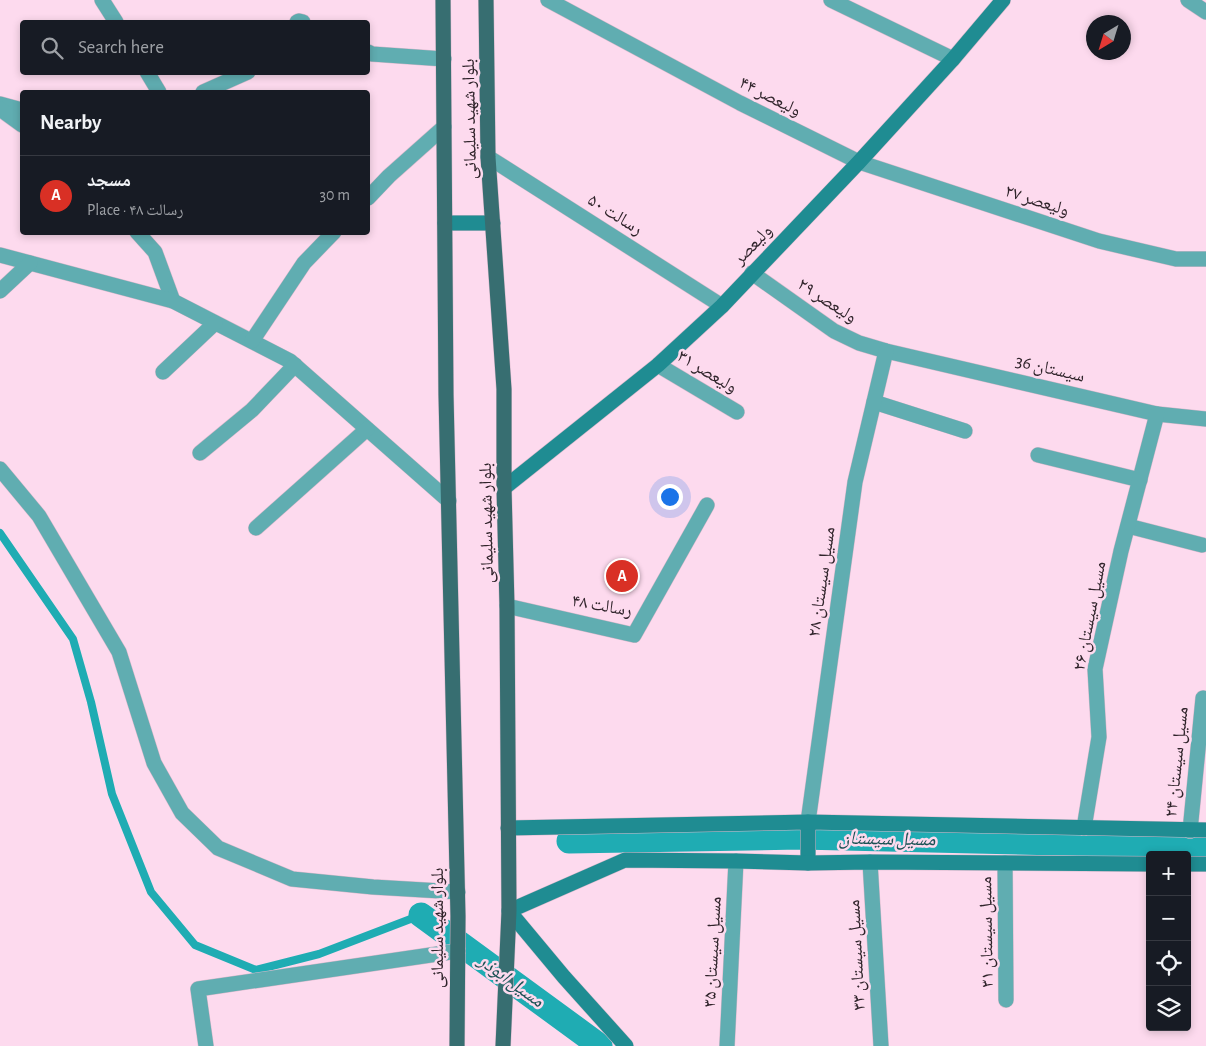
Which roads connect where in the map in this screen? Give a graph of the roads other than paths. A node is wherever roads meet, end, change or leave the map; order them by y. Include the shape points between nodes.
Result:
1 (443, 0) edge
2 (486, 0) edge
3 (548, 0) edge
4 (831, 0) edge
5 (1003, 0) edge
6 (1188, 0) edge
7 (106, 1) edge
8 (1206, 12) edge
9 (115, 20) edge
10 (370, 53) edge
11 (444, 59) junction
12 (953, 59) junction
13 (149, 75) edge
14 (241, 75) edge
15 (158, 90) edge
16 (207, 90) edge
17 (0, 104) edge
18 (0, 109) edge
19 (20, 109) edge
20 (20, 124) edge
21 (444, 127) junction
22 (488, 157) junction
23 (859, 162) junction
24 (370, 196) edge
25 (445, 223) junction
26 (493, 223) junction
27 (139, 235) edge
28 (331, 235) edge
29 (0, 255) edge
30 (1206, 259) edge
31 (30, 263) junction
32 (752, 273) junction
33 (0, 292) edge
34 (173, 301) junction
35 (722, 306) junction
36 (215, 323) junction
37 (252, 341) junction
38 (886, 350) junction
39 (295, 365) junction
40 (658, 365) junction
41 (163, 372) dead end
42 (874, 402) junction
43 (737, 412) dead end
44 (1157, 414) junction
45 (1206, 419) edge
46 (367, 429) junction
47 (965, 431) dead end
48 (200, 453) dead end
49 (1038, 455) dead end
50 (0, 470) edge
51 (1140, 480) junction
52 (504, 488) junction
53 (449, 501) junction
54 (707, 505) dead end
55 (1128, 526) junction
56 (256, 528) dead end
57 (1202, 545) dead end
58 (507, 606) junction
59 (1203, 698) dead end
60 (808, 822) junction
61 (508, 828) junction
62 (1084, 828) junction
63 (1206, 830) edge
64 (1190, 831) junction
65 (736, 861) junction
66 (870, 862) junction
67 (808, 863) junction
68 (1005, 863) junction
69 (1146, 864) edge
70 (1191, 864) edge
71 (1206, 864) edge
72 (458, 892) junction
73 (508, 912) junction
74 (458, 951) junction
75 (1006, 1000) dead end
76 (206, 1046) edge
77 (457, 1046) edge
78 (502, 1046) edge
79 (626, 1046) edge
80 (727, 1046) edge
81 (881, 1046) edge

1 - 11 main road, بلوار شهید سلیمانی
2 - 22 main road, بلوار شهید سلیمانی
3 - 23 street, ولیعصر ۴۴ via 740,103
4 - 12 street
5 - 12 street, ولیعصر
6 - 8 street
7 - 9 street
10 - 11 street
11 - 21 main road, بلوار شهید سلیمانی
12 - 23 street, ولیعصر
13 - 15 street
14 - 16 street
17 - 19 street
18 - 20 street
21 - 24 street
21 - 25 main road, بلوار شهید سلیمانی
22 - 26 main road, بلوار شهید سلیمانی
22 - 35 street, رسالت ۵۰
23 - 30 street, ولیعصر ۲۷ via 1099,242 1176,260
23 - 32 street, ولیعصر
25 - 26 street
25 - 53 main road, بلوار شهید سلیمانی
26 - 52 main road, بلوار شهید سلیمانی via 504,389
27 - 34 street via 155,252
28 - 37 street via 304,263
29 - 31 street
31 - 33 street
31 - 34 street
32 - 35 street, ولیعصر
32 - 38 street, ولیعصر ۲۹ via 834,331 859,343
34 - 36 street
35 - 40 street, ولیعصر
36 - 37 street
36 - 41 street
37 - 39 street
38 - 42 street, مسیل سیستان ۲۸
38 - 44 street, سیستان 36
39 - 46 street
39 - 48 street via 252,410
40 - 43 street, ولیعصر ۳۱
40 - 52 street, ولیعصر
42 - 47 street
42 - 60 street, مسیل سیستان ۲۸ via 855,482
44 - 45 street, سیستان 36
44 - 51 street, مسیل سیستان ۲۶
46 - 53 street
46 - 56 street
49 - 51 street
50 - 72 street via 39,516 119,652 154,763 182,813 218,848 292,879
51 - 55 street, مسیل سیستان ۲۶
52 - 58 main road, بلوار شهید سلیمانی
53 - 72 main road, بلوار شهید سلیمانی
54 - 58 street, رسالت ۴۸ via 634,635
55 - 57 street
55 - 62 street, مسیل سیستان ۲۶ via 1095,669 1099,737
58 - 61 main road, بلوار شهید سلیمانی
59 - 64 street, مسیل سیستان ۲۴
60 - 61 street
60 - 62 street
60 - 67 street
61 - 73 main road, بلوار شهید سلیمانی
62 - 64 street
63 - 64 street
65 - 67 street
65 - 73 street via 625,860
65 - 80 street, مسیل سیستان ۳۵
66 - 67 street
66 - 68 street
66 - 81 street, مسیل سیستان ۳۳
68 - 69 street
68 - 75 street, مسیل سیستان ۳۱
70 - 71 street
72 - 74 main road, بلوار شهید سلیمانی
73 - 78 main road, بلوار شهید سلیمانی
73 - 79 street
74 - 76 street via 198,989
74 - 77 main road, بلوار شهید سلیمانی

